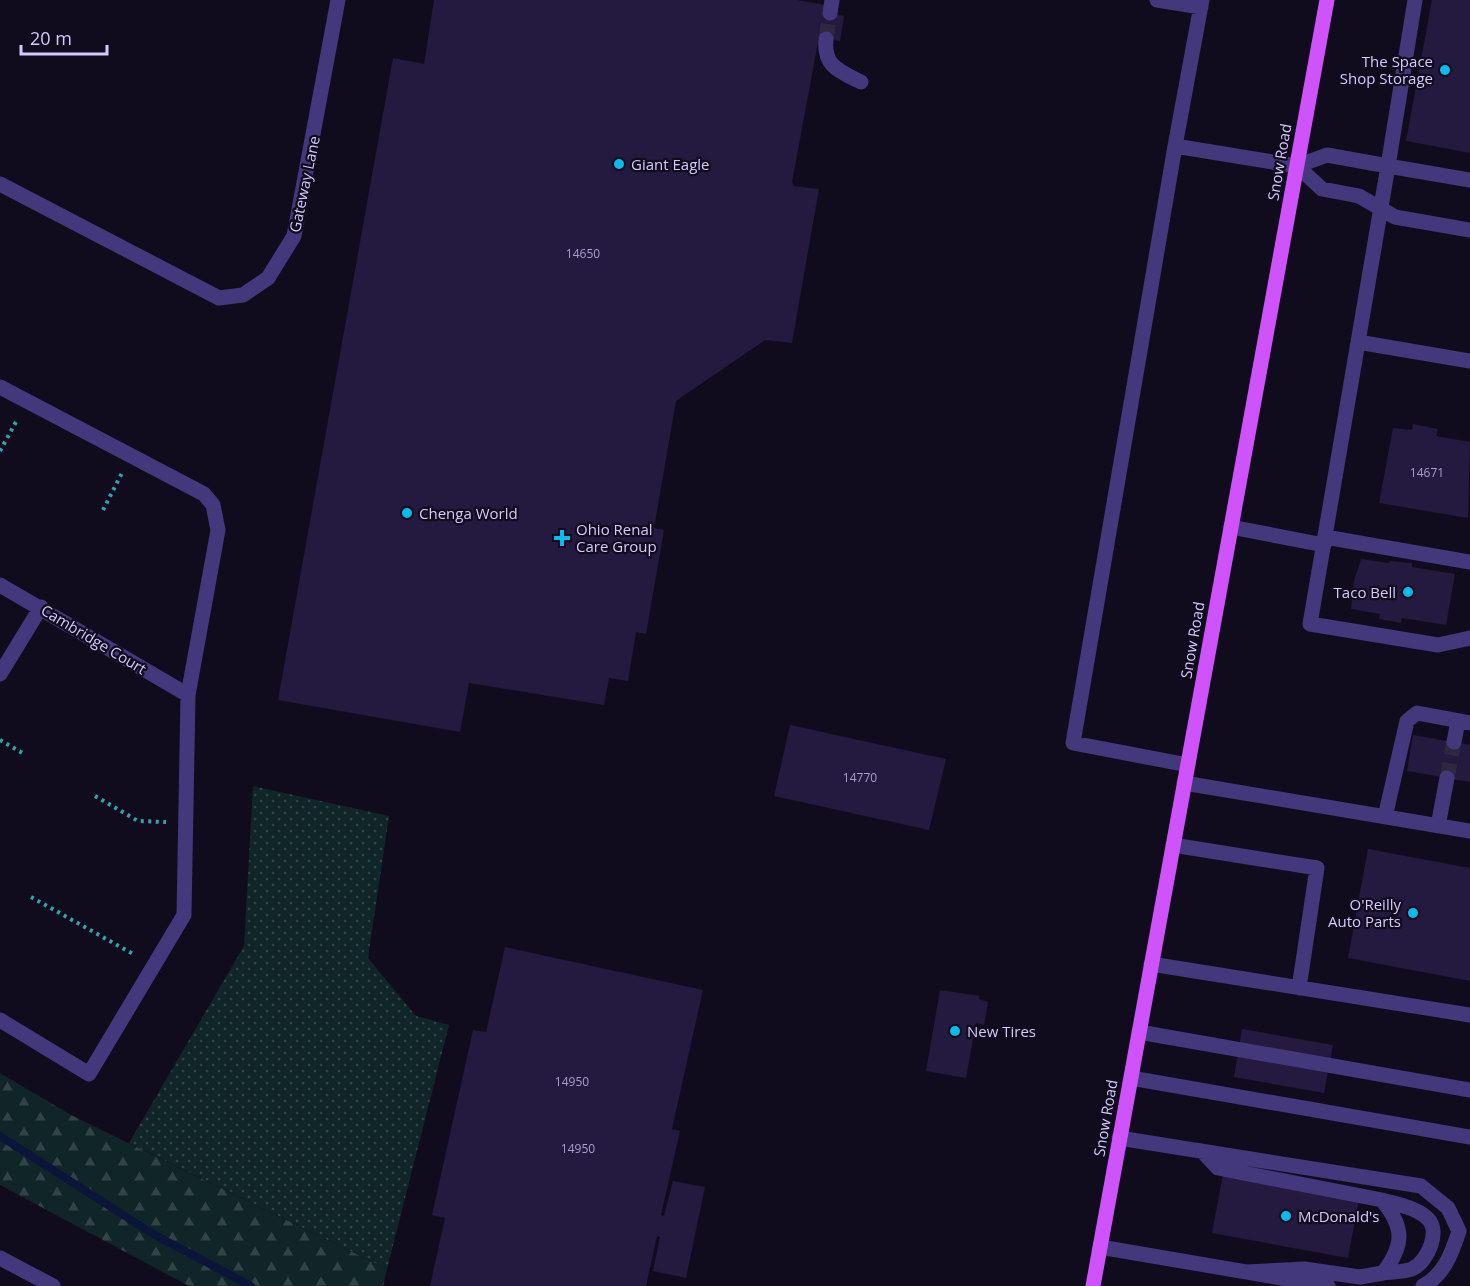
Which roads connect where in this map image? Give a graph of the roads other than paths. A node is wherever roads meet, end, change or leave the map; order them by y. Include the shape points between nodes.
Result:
1 (338, 0) edge
2 (1157, 0) edge
3 (1327, 0) edge
4 (1415, 0) edge
5 (1201, 4) edge
6 (826, 39) tunnel mouth
7 (861, 82) dead end
8 (1175, 146) junction
9 (1297, 166) junction
10 (1388, 166) junction
11 (1470, 180) edge
12 (0, 184) edge
13 (1381, 208) junction
14 (1467, 231) edge
15 (1358, 342) junction
16 (1470, 361) edge
17 (0, 387) edge
18 (1231, 527) junction
19 (1324, 541) junction
20 (1470, 562) edge
21 (0, 585) edge
22 (40, 607) junction
23 (1470, 638) edge
24 (0, 674) edge
25 (188, 695) junction
26 (1464, 722) edge
27 (1454, 742) tunnel mouth
28 (1188, 765) junction
29 (1447, 778) tunnel mouth
30 (1184, 783) junction
31 (1385, 817) junction
32 (1438, 826) junction
33 (1470, 831) edge
34 (1173, 845) junction
35 (1152, 964) junction
36 (1299, 988) junction
37 (1470, 1015) edge
38 (0, 1020) edge
39 (1139, 1032) junction
40 (1131, 1078) junction
41 (1470, 1090) edge
42 (1470, 1137) edge
43 (1119, 1138) junction
44 (1202, 1151) junction
45 (1382, 1200) junction
46 (1100, 1247) junction
47 (0, 1258) edge
48 (1246, 1272) junction
49 (1383, 1273) junction
50 (53, 1286) edge
51 (1093, 1286) edge
52 (1328, 1286) edge
53 (1423, 1286) edge

1 - 12 street, Gateway Lane via 294,236 268,278 243,295 219,298
2 - 5 street
3 - 9 main road, Snow Road
4 - 10 street
5 - 8 street
6 - 7 street via 827,59
8 - 9 street
8 - 28 street via 1073,743
9 - 10 street via 1327,155
9 - 13 street via 1322,189 1359,195
9 - 18 main road, Snow Road
10 - 11 street
10 - 13 street
13 - 14 street via 1395,217
13 - 15 street
15 - 16 street
15 - 19 street
17 - 25 street via 189,485 213,505 218,530
18 - 19 street
18 - 28 main road, Snow Road
19 - 20 street
19 - 23 street via 1310,624 1438,645
21 - 22 street, Cambridge Court
22 - 24 street
22 - 25 street, Cambridge Court
25 - 38 street via 184,915 89,1074
26 - 27 street
26 - 31 street via 1417,713 1407,721
28 - 30 main road, Snow Road
29 - 32 street
30 - 31 street
30 - 34 main road, Snow Road
31 - 32 street
32 - 33 street
34 - 35 main road, Snow Road
34 - 36 street via 1317,868
35 - 36 street
35 - 39 main road, Snow Road
36 - 37 street
39 - 40 main road, Snow Road
39 - 41 street
40 - 42 street
40 - 43 main road, Snow Road
43 - 44 street
43 - 46 main road, Snow Road
44 - 45 street via 1218,1168
44 - 53 street via 1421,1186 1448,1208 1459,1231 1452,1254 1434,1280
45 - 49 street via 1395,1216 1401,1235 1394,1258
45 - 49 street via 1410,1208 1427,1217 1433,1226 1433,1239 1425,1258 1413,1268
46 - 48 street
46 - 51 main road, Snow Road
47 - 50 street
48 - 49 street via 1304,1269 1360,1277
48 - 52 street

